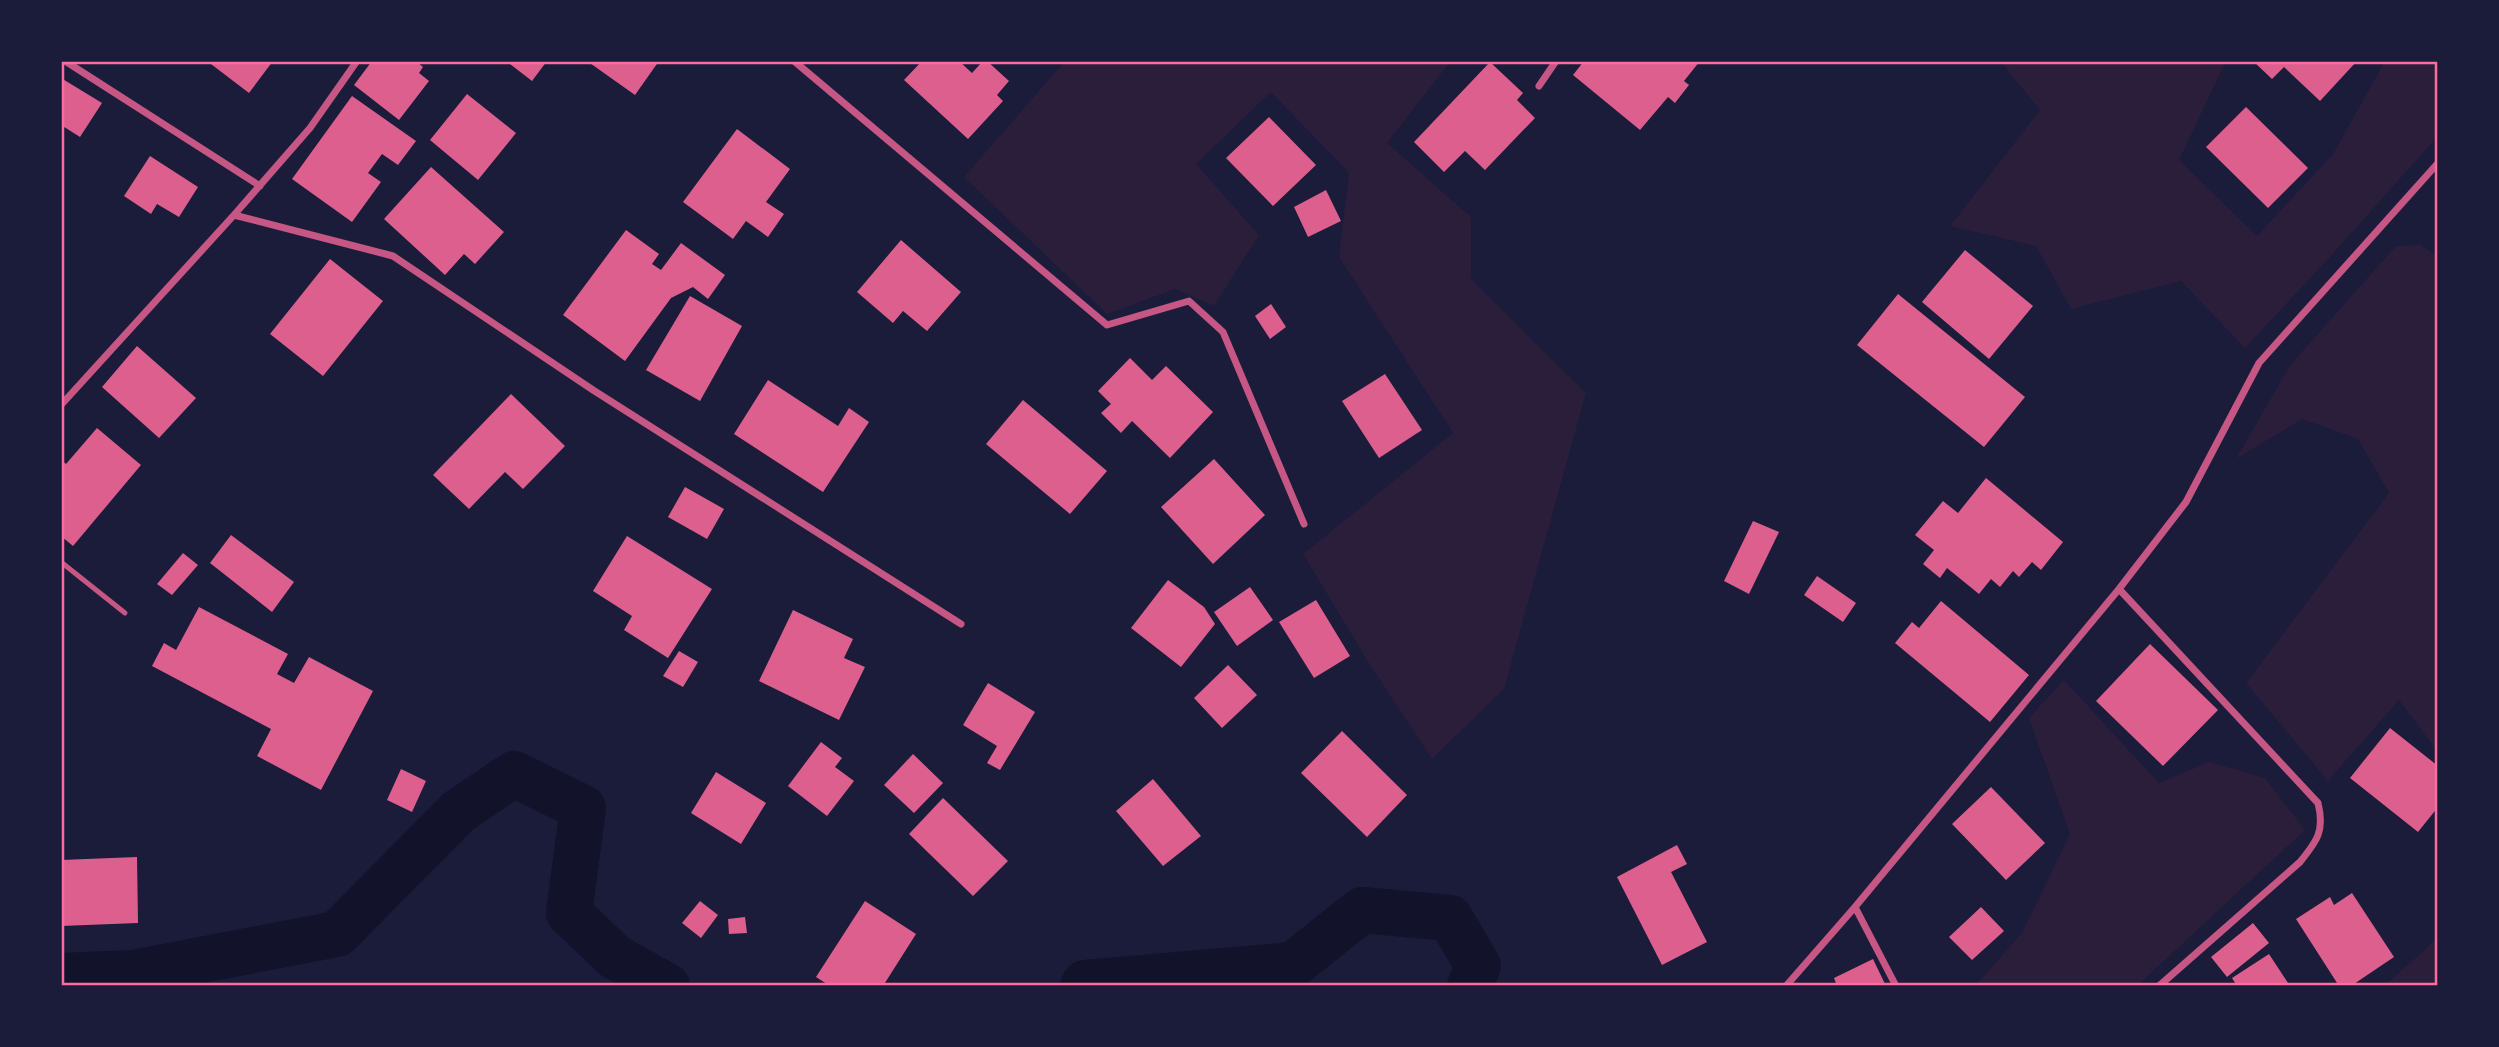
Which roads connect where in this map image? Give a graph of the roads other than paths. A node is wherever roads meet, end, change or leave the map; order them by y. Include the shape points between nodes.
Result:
1 (65, 61) edge
2 (357, 61) edge
3 (794, 61) edge
4 (1556, 61) edge
5 (1539, 86) dead end
6 (2438, 163) edge
7 (260, 186) junction
8 (234, 215) junction
9 (61, 405) edge
10 (1304, 524) dead end
11 (61, 562) edge
12 (2119, 589) junction
13 (125, 613) dead end
14 (961, 624) dead end
15 (1855, 907) junction
16 (1786, 986) edge
17 (1896, 986) edge
18 (2159, 986) edge

1 - 7 street
2 - 7 street via 310,128
3 - 10 street via 1107,325 1189,301 1198,308 1223,331
4 - 5 street
6 - 12 street via 2259,363 2186,502
7 - 8 street
8 - 9 street
8 - 14 street via 393,256 593,390
11 - 13 lane
12 - 15 street
12 - 18 street via 2318,803 2322,819 2317,841 2300,862
15 - 16 street
15 - 17 street

